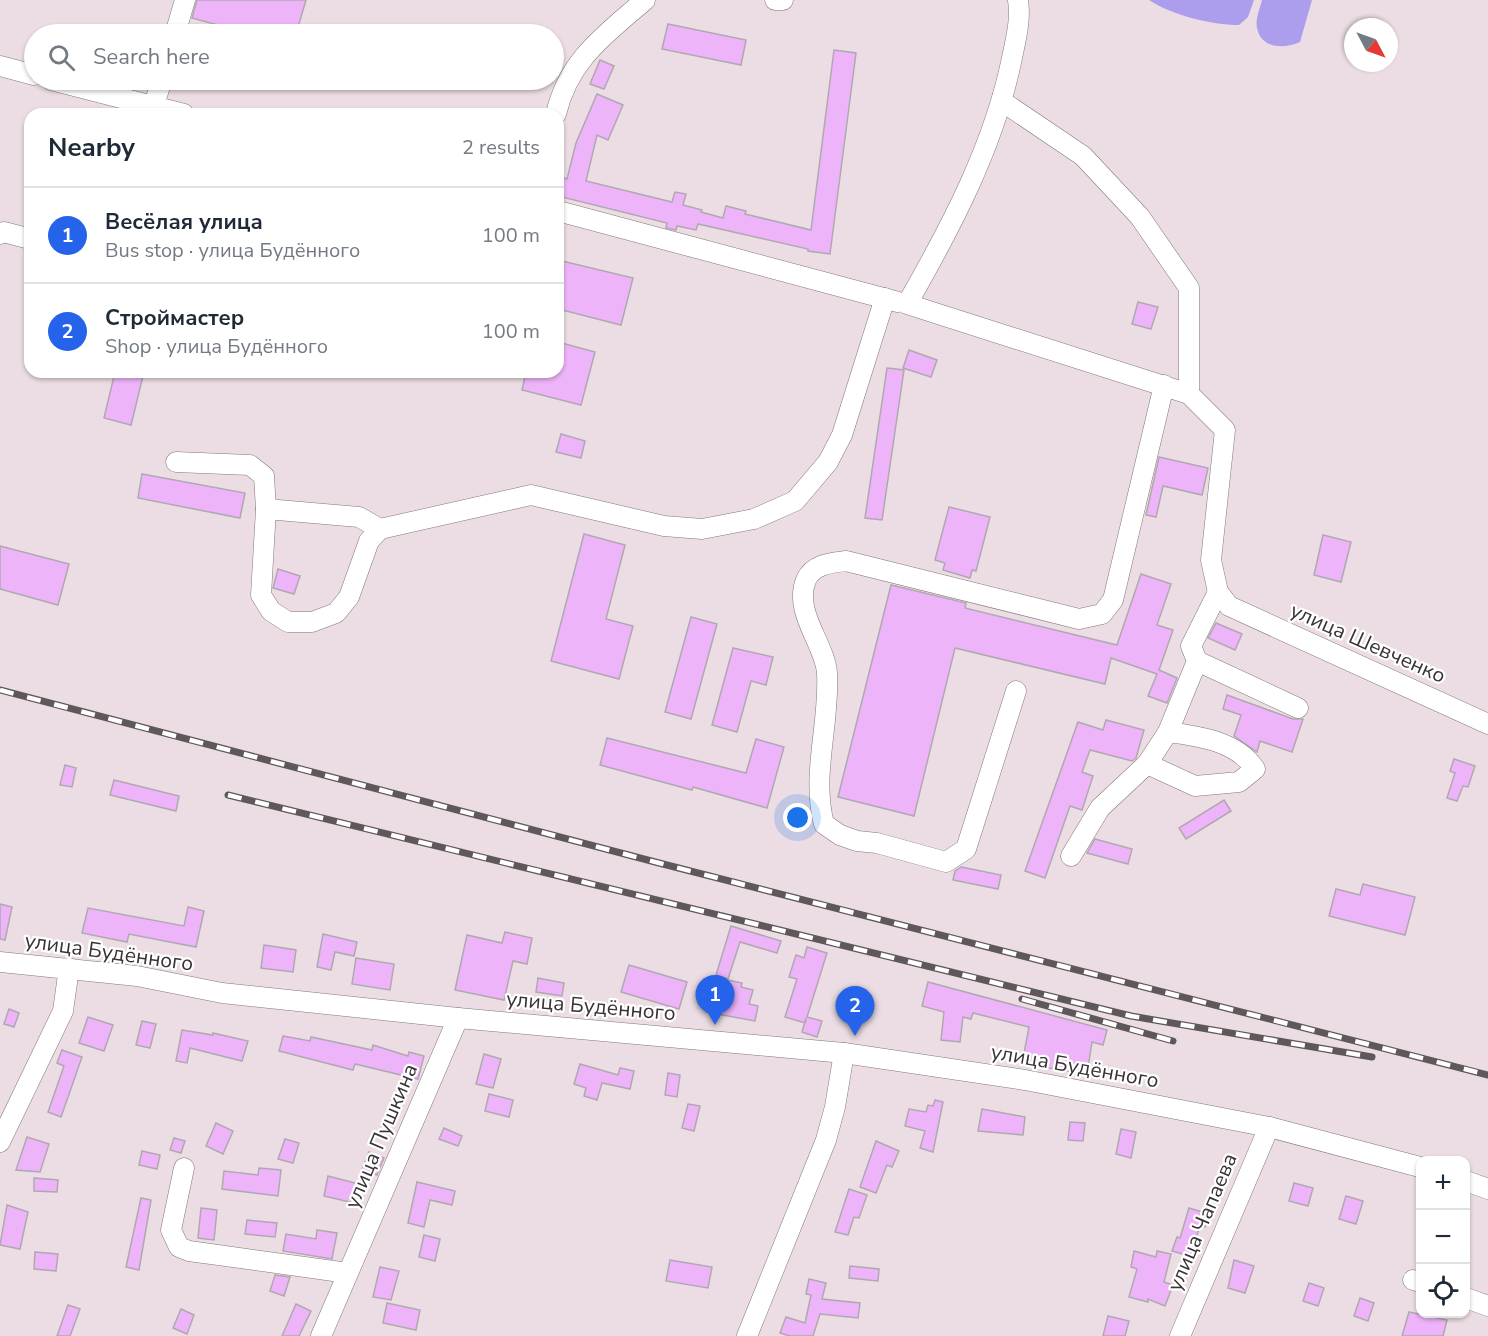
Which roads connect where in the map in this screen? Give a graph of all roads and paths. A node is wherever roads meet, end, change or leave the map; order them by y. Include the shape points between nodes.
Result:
1 (185, 0) edge
2 (645, 0) edge
3 (775, 0) edge
4 (783, 0) edge
5 (1018, 0) edge
6 (178, 24) edge
7 (0, 66) edge
8 (24, 72) edge
9 (564, 88) edge
10 (85, 90) edge
11 (159, 90) edge
12 (563, 90) edge
13 (1003, 102) junction
14 (146, 108) edge
15 (154, 108) edge
16 (558, 108) edge
17 (564, 213) edge
18 (1, 232) edge
19 (24, 238) edge
20 (885, 298) junction
21 (907, 304) junction
22 (1164, 385) junction
23 (1189, 394) junction
24 (176, 462) dead end
25 (266, 509) junction
26 (380, 529) junction
27 (1223, 599) junction
28 (1197, 661) junction
29 (1016, 691) dead end
30 (1298, 708) dead end
31 (1488, 724) edge
32 (1168, 732) junction
33 (1147, 764) junction
34 (1071, 856) dead end
35 (0, 962) edge
36 (69, 968) junction
37 (458, 1018) junction
38 (844, 1053) junction
39 (1269, 1127) junction
40 (0, 1142) edge
41 (1416, 1166) edge
42 (184, 1168) dead end
43 (1470, 1183) edge
44 (1488, 1189) edge
45 (348, 1273) junction
46 (1470, 1299) edge
47 (1488, 1306) edge
48 (321, 1336) edge
49 (747, 1336) edge
50 (1180, 1336) edge

1 - 6 street
2 - 9 street via 575,65
3 - 4 street
5 - 13 street via 1021,16
7 - 8 street
10 - 14 street
11 - 15 street
12 - 16 street
13 - 21 street via 952,224
13 - 23 street via 1083,156 1140,217 1189,288
17 - 20 street
18 - 19 street
20 - 21 street
20 - 26 street via 842,435 828,462 795,501 754,519 702,529 664,526 531,495
21 - 22 street
22 - 23 street
22 - 29 street via 1113,600 1101,614 1079,619 846,561 822,564 806,579 804,602 808,624 827,671 817,800 824,824 840,835 946,862 966,849
23 - 27 street via 1226,430 1211,560
24 - 25 street via 250,465 264,476
25 - 26 street via 359,518
25 - 26 street via 261,595 271,611 288,622 312,622 336,612 349,597 369,541
27 - 28 street via 1191,646
27 - 31 street, улица Шевченко
28 - 30 street
28 - 32 street
32 - 33 street
32 - 33 street via 1208,737 1249,761 1254,768 1239,782 1195,786
33 - 34 street via 1100,808
35 - 36 street, улица Будённого
36 - 37 street, улица Будённого via 137,976 222,993
36 - 40 street via 63,1011
37 - 38 street, улица Будённого
37 - 45 street, улица Пушкина
38 - 39 street, улица Будённого via 1025,1080
38 - 49 street via 836,1107 826,1140
39 - 41 street, улица Будённого
39 - 50 street, улица Чапаева
42 - 45 street via 171,1230 179,1247
43 - 44 street
45 - 48 street, улица Пушкина
46 - 47 street

